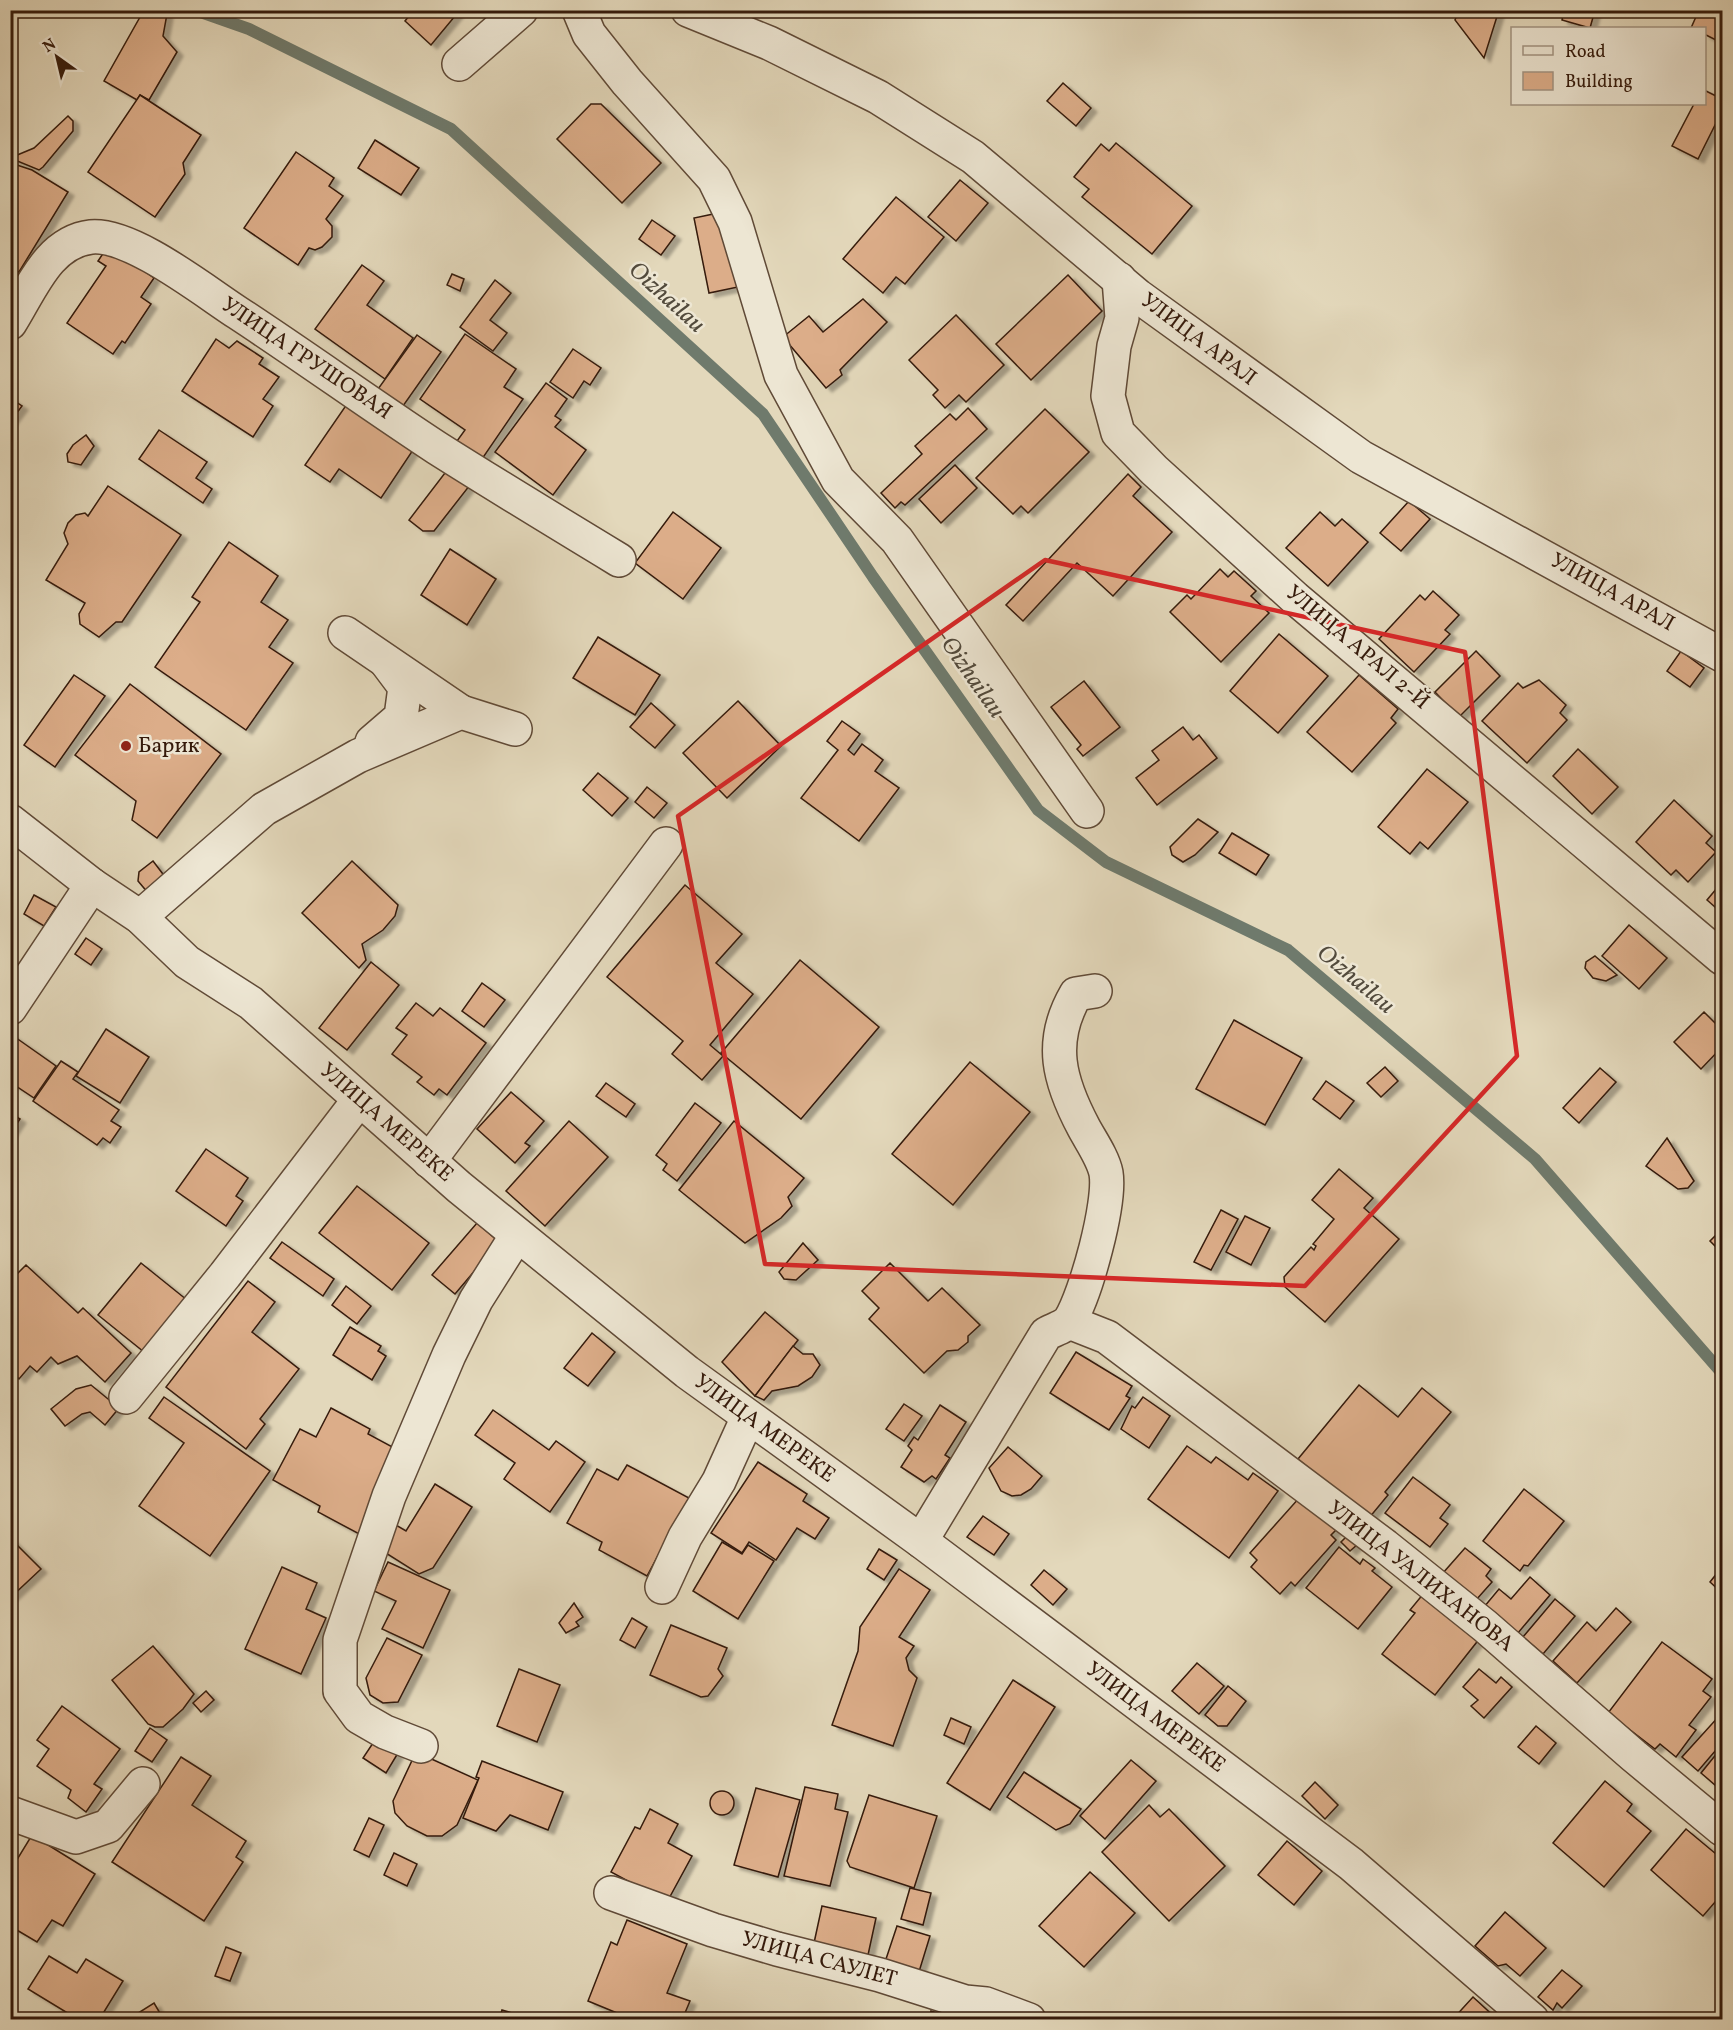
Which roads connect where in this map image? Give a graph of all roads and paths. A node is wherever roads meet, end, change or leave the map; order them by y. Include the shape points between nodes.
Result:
1 (521, 10) edge
2 (579, 10) edge
3 (688, 10) edge
4 (459, 64) dead end
5 (1119, 279) junction
6 (10, 322) edge
7 (619, 560) dead end
8 (345, 633) dead end
9 (1722, 655) edge
10 (384, 660) junction
11 (461, 711) junction
12 (515, 729) dead end
13 (358, 756) junction
14 (1087, 811) dead end
15 (10, 821) edge
16 (666, 844) dead end
17 (92, 885) junction
18 (140, 916) junction
19 (1722, 958) edge
20 (1095, 992) dead end
21 (10, 1008) edge
22 (359, 1100) junction
23 (429, 1161) junction
24 (517, 1235) junction
25 (1069, 1322) junction
26 (126, 1397) dead end
27 (748, 1417) junction
28 (921, 1541) junction
29 (662, 1587) dead end
30 (421, 1746) dead end
31 (143, 1784) dead end
32 (10, 1813) edge
33 (1722, 1829) edge
34 (611, 1893) dead end
35 (1029, 2019) edge
36 (1532, 2019) edge

1 - 4 street
2 - 14 street via 589,34 627,82 714,179 735,222 781,375 838,480 897,540
3 - 5 street, УЛИЦА АРАЛ via 769,43 878,97 974,157
5 - 9 street, УЛИЦА АРАЛ via 1361,457
5 - 19 street, УЛИЦА АРАЛ 2-Й via 1122,318 1108,396 1118,434 1295,598
6 - 7 street, УЛИЦА ГРУШОВАЯ via 49,258 75,240 93,237 121,242 162,263 306,356 436,447
8 - 10 street
10 - 11 street
10 - 13 street via 405,687 401,717
11 - 12 street
11 - 13 street
13 - 18 street via 264,809
15 - 17 street, УЛИЦА МЕРЕКЕ
16 - 23 street
17 - 18 street, УЛИЦА МЕРЕКЕ
17 - 21 street
18 - 22 street, УЛИЦА МЕРЕКЕ via 187,962 250,1003
20 - 25 street via 1076,994 1063,1016 1059,1042 1069,1100 1106,1173 1104,1213
22 - 23 street, УЛИЦА МЕРЕКЕ
22 - 26 street
23 - 24 street, УЛИЦА МЕРЕКЕ
24 - 27 street, УЛИЦА МЕРЕКЕ
24 - 30 street via 476,1300 449,1355 389,1496 340,1641 340,1691 359,1717
25 - 28 street via 1046,1334
25 - 33 street, УЛИЦА УАЛИХАНОВА via 1107,1337 1458,1604
27 - 28 street, УЛИЦА МЕРЕКЕ
27 - 29 street via 719,1481 685,1537
28 - 36 street, УЛИЦА МЕРЕКЕ via 1351,1864
31 - 32 street via 108,1826 76,1837
34 - 35 street, УЛИЦА САУЛЕТ via 713,1930

